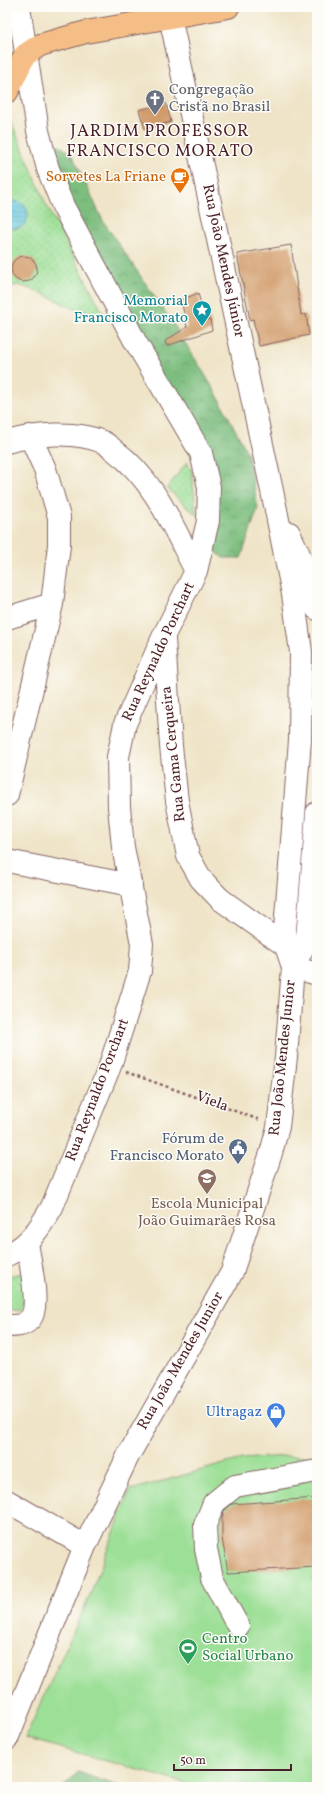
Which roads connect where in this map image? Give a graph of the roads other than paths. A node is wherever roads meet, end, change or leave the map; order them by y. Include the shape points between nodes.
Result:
1 (19, 7) edge
2 (228, 7) edge
3 (169, 12) edge
4 (16, 56) edge
5 (7, 92) edge
6 (30, 436) junction
7 (7, 442) edge
8 (275, 505) junction
9 (196, 571) junction
10 (52, 604) junction
11 (317, 608) edge
12 (7, 618) edge
13 (164, 636) junction
14 (7, 795) edge
15 (317, 813) edge
16 (7, 861) edge
17 (131, 885) junction
18 (286, 938) junction
19 (312, 942) edge
20 (293, 967) junction
21 (317, 974) edge
22 (27, 1242) junction
23 (7, 1255) edge
24 (7, 1326) edge
25 (317, 1471) edge
26 (7, 1501) edge
27 (85, 1546) junction
28 (238, 1626) dead end
29 (7, 1739) edge

1 - 4 street, Rua Reynaldo Porchart
2 - 3 main road
3 - 4 main road via 86,32
3 - 8 street, Rua João Mendes Júnior
4 - 5 main road
4 - 9 street, Rua Reynaldo Porchart via 48,169 63,206 135,341 201,453 209,487 208,521
6 - 7 street
6 - 9 street via 78,436 104,442 128,460 158,500
6 - 10 street via 45,469 59,517 59,546
8 - 11 street via 301,556
8 - 18 street, Rua João Mendes Junior via 293,594 301,652 300,740
9 - 13 street, Rua Reynaldo Porchart
10 - 12 street
10 - 14 street
13 - 17 street, Rua Reynaldo Porchart via 125,724 118,757 123,847
13 - 18 street, Rua Gama Cerqueira via 176,801 188,856 201,878 220,898
15 - 19 street, Rua João Mendes Junior
16 - 17 street
17 - 22 street, Rua Reynaldo Porchart via 142,944 140,971 110,1066 52,1207 40,1228
18 - 19 street, Rua Gama Cerqueira
18 - 20 street, Rua João Mendes Junior
19 - 20 street, Rua João Mendes Junior
20 - 21 street
20 - 27 street, Rua João Mendes Junior via 278,1127 232,1272 128,1456
22 - 23 street, Rua Reynaldo Porchart
22 - 24 street via 34,1308 31,1318 22,1325
25 - 28 street via 235,1486 214,1503 205,1525 206,1549 212,1578
26 - 27 street
27 - 29 street, Rua João Mendes Junior

